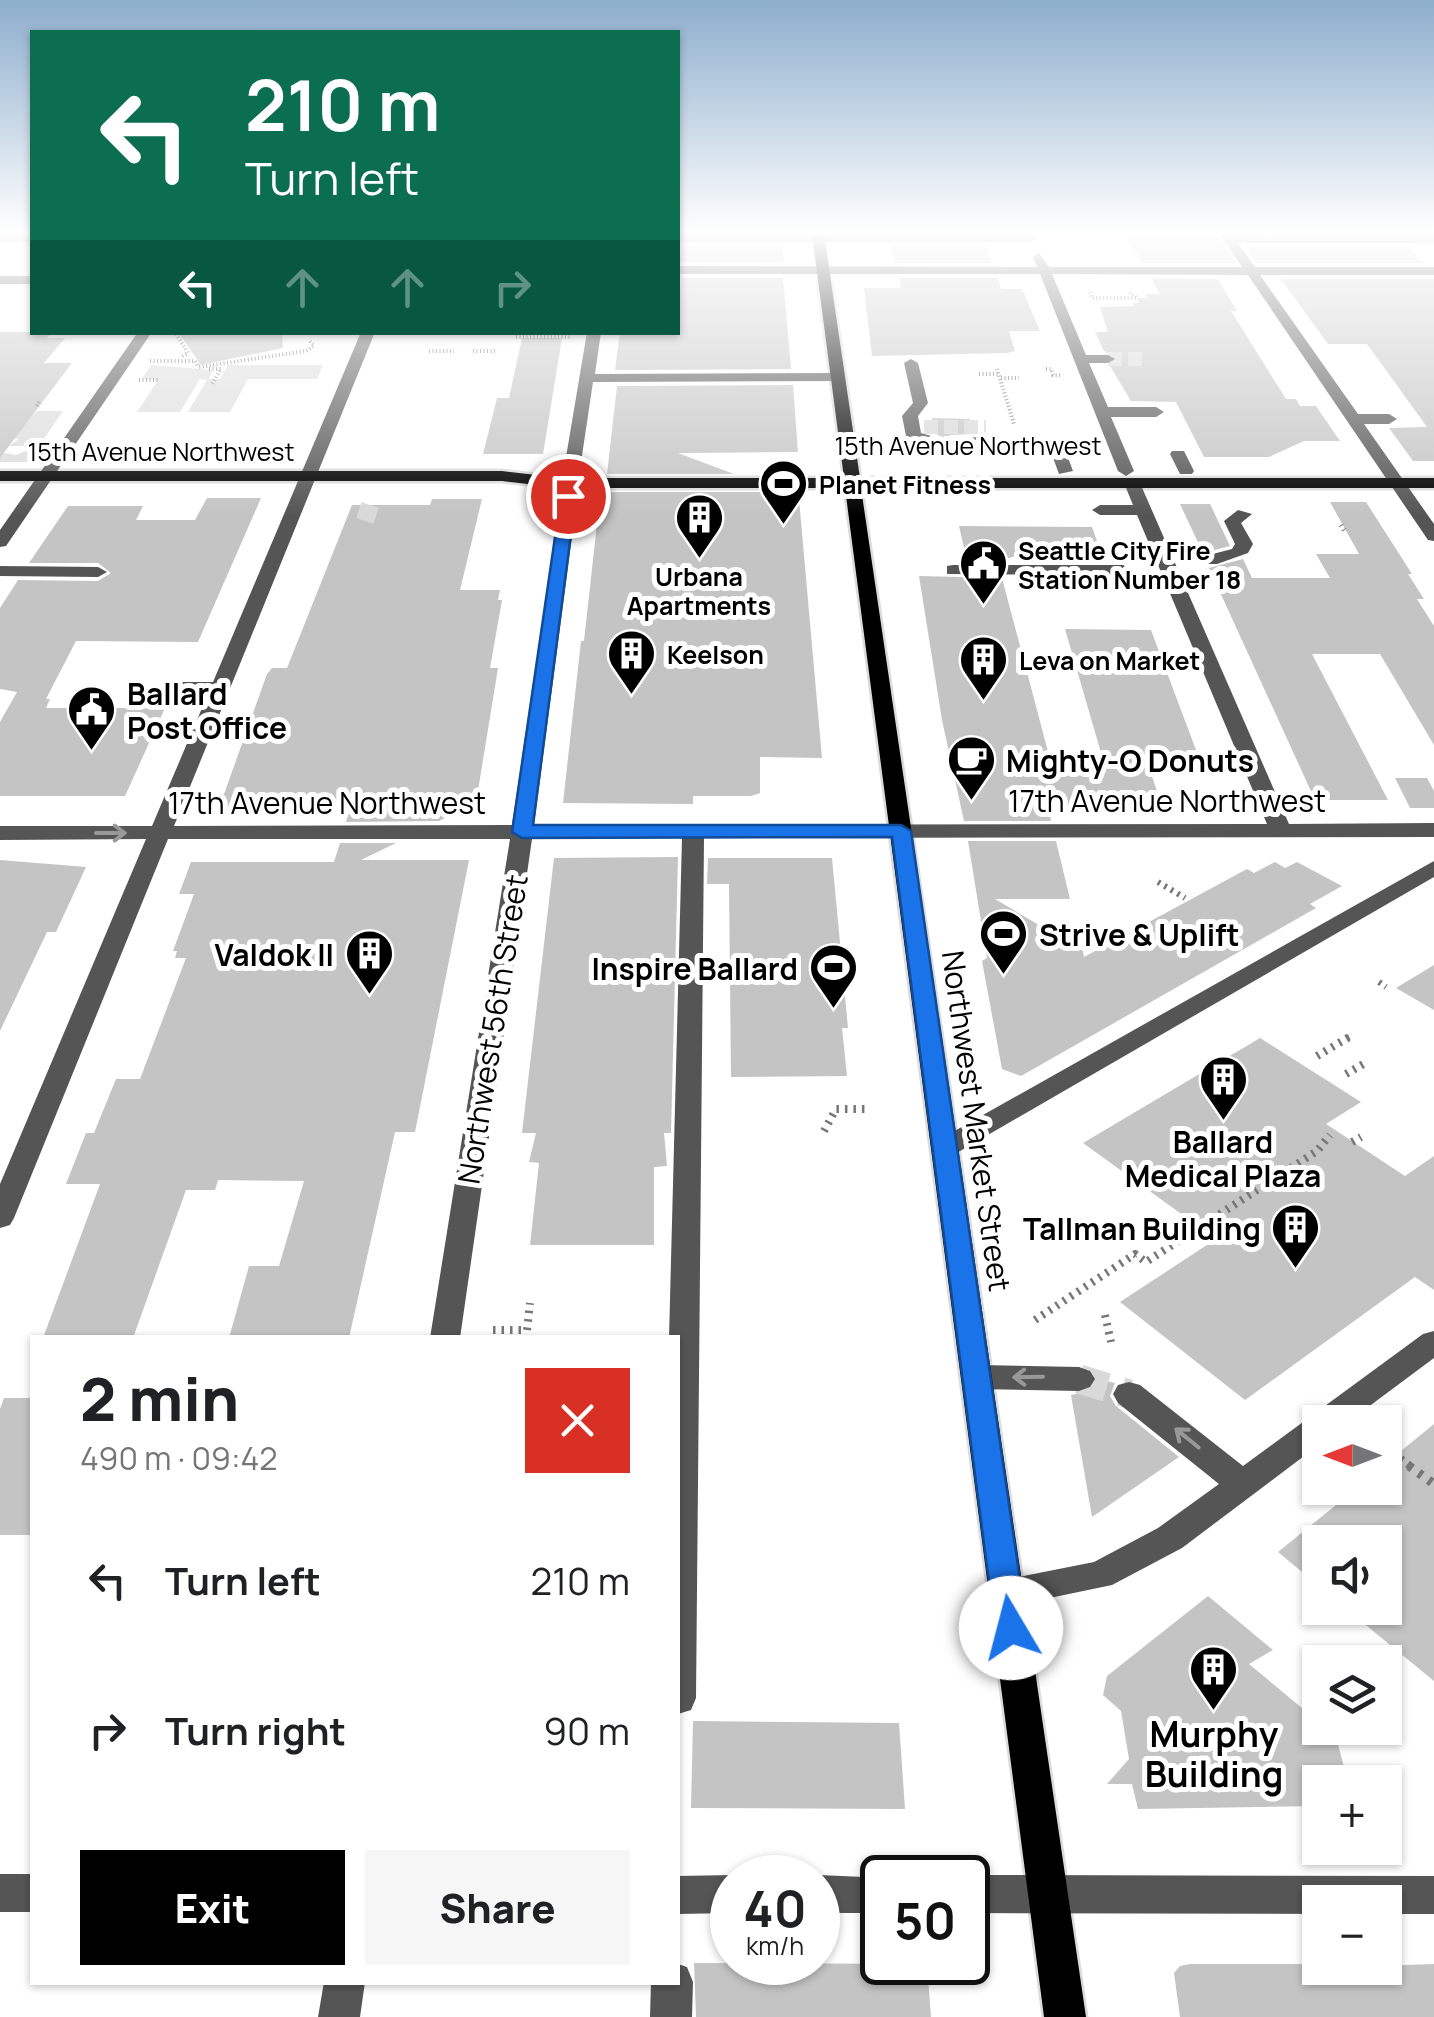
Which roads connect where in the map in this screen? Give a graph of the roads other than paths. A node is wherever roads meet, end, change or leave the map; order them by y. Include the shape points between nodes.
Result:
1 (831, 328) edge
2 (1067, 328) edge
3 (1292, 328) edge
4 (143, 335) edge
5 (367, 335) edge
6 (593, 335) edge
7 (1080, 359) junction
8 (1108, 359) tunnel mouth
9 (911, 362) dead end
10 (838, 377) junction
11 (586, 378) junction
12 (1102, 412) junction
13 (1156, 412) dead end
14 (1354, 419) junction
15 (1388, 419) dead end
16 (986, 427) tunnel mouth
17 (1010, 431) road end
18 (936, 442) dead end
19 (957, 442) dead end
20 (1178, 454) dead end
21 (1065, 470) junction
22 (1186, 471) junction
23 (1434, 472) edge
24 (0, 476) edge
25 (46, 476) junction
26 (310, 476) junction
27 (571, 476) junction
28 (851, 476) junction
29 (1129, 477) junction
30 (1394, 477) junction
31 (1434, 484) edge
32 (1100, 510) dead end
33 (1144, 510) junction
34 (1244, 514) dead end
35 (1434, 536) edge
36 (0, 542) edge
37 (1212, 560) dead end
38 (953, 570) dead end
39 (1123, 570) dead end
40 (0, 571) edge
41 (98, 572) dead end
42 (174, 688) dead end
43 (222, 688) junction
44 (1280, 830) junction
45 (1434, 830) edge
46 (901, 831) junction
47 (522, 832) junction
48 (693, 832) junction
49 (0, 833) edge
50 (161, 833) junction
51 (1434, 868) edge
52 (945, 1148) junction
53 (0, 1218) edge
54 (444, 1335) edge
55 (1434, 1342) edge
56 (977, 1378) junction
57 (1079, 1379) tunnel mouth
58 (1129, 1394) tunnel mouth
59 (1350, 1405) edge
60 (1302, 1440) edge
61 (1243, 1484) junction
62 (680, 1583) edge
63 (1006, 1592) junction
64 (0, 1893) edge
65 (30, 1893) edge
66 (680, 1894) edge
67 (710, 1894) edge
68 (990, 1894) edge
69 (1049, 1894) junction
70 (1434, 1895) edge
71 (345, 1985) edge
72 (672, 1985) edge
73 (340, 2017) edge
74 (672, 2017) edge
75 (1065, 2017) edge

1 - 10 main road, Northwest Market Street
2 - 7 street
3 - 14 street
4 - 25 street
5 - 26 street
6 - 11 street, Northwest 56th Street
7 - 8 street
7 - 12 street
9 - 18 street via 921,403 910,416 918,427 914,436
10 - 11 street
10 - 28 main road, Northwest Market Street
11 - 27 street, Northwest 56th Street
12 - 13 street
12 - 29 street
14 - 15 street
14 - 30 street
16 - 17 street
19 - 21 street via 1055,442
20 - 22 street
21 - 28 main road, 15th Avenue Northwest
21 - 29 main road, 15th Avenue Northwest
22 - 29 main road, 15th Avenue Northwest
22 - 30 main road, 15th Avenue Northwest
23 - 30 main road, 15th Avenue Northwest
24 - 25 main road, 15th Avenue Northwest
25 - 26 main road, 15th Avenue Northwest
25 - 36 street
26 - 27 main road, 15th Avenue Northwest
26 - 43 street
27 - 28 main road, 15th Avenue Northwest
27 - 47 street, Northwest 56th Street
28 - 29 main road, 15th Avenue Northwest
28 - 46 main road, Northwest Market Street
29 - 30 main road, 15th Avenue Northwest
29 - 33 street
30 - 31 main road, 15th Avenue Northwest
30 - 35 street
32 - 33 street
33 - 44 street
34 - 37 street via 1232,521 1244,544 1240,554
38 - 39 street
40 - 41 street
42 - 43 street
43 - 50 street
44 - 45 street, 17th Avenue Northwest
44 - 46 street, 17th Avenue Northwest
46 - 48 street, 17th Avenue Northwest
46 - 52 main road, Northwest Market Street
47 - 48 street, 17th Avenue Northwest
47 - 50 street, 17th Avenue Northwest
47 - 54 street, Northwest 56th Street
48 - 62 street
49 -> 50 street, 17th Avenue Northwest
50 - 53 street
51 - 52 street
52 - 56 main road, Northwest Market Street
55 - 59 street
57 -> 56 street
56 - 63 main road, Northwest Market Street
61 -> 58 street
60 - 61 street
61 - 63 street via 1170,1538 1100,1575
63 - 69 main road, Northwest Market Street
64 - 65 street
66 - 67 street
68 - 69 street
69 - 70 street
69 - 75 main road, Northwest Market Street
71 - 73 street
72 - 74 street

